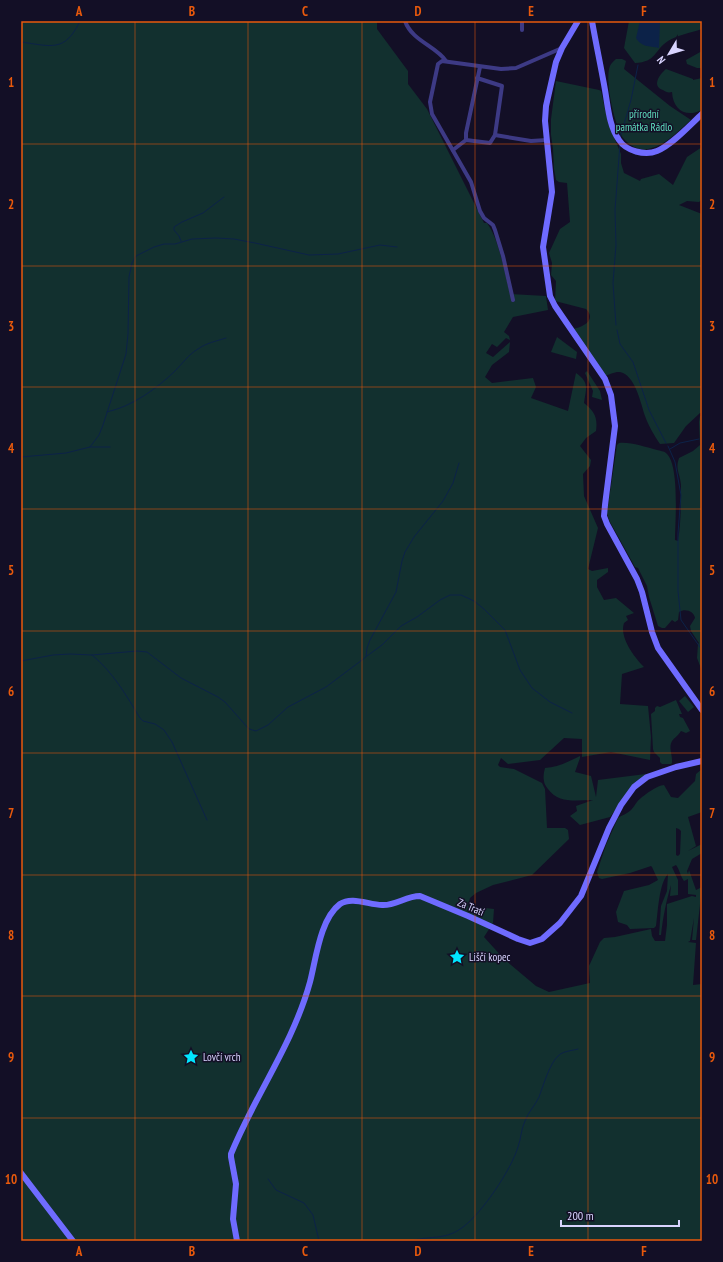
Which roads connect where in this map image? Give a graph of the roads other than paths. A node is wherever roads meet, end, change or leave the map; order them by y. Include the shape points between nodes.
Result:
1 (404, 21) edge
2 (522, 21) edge
3 (578, 21) edge
4 (592, 21) edge
5 (522, 30) dead end
6 (562, 48) junction
7 (446, 61) junction
8 (480, 67) junction
9 (477, 78) junction
10 (702, 114) edge
11 (495, 135) junction
12 (466, 140) junction
13 (547, 140) junction
14 (453, 150) junction
15 (513, 300) dead end
16 (702, 710) edge
17 (702, 761) edge
18 (21, 1173) edge
19 (73, 1241) edge
20 (237, 1241) edge

1 - 7 street via 412,33
2 - 5 street
3 - 6 street
4 - 10 street via 612,127 619,141 639,152 658,151
6 - 8 street via 516,68
6 - 13 street via 556,62 546,106
7 - 8 street
7 - 14 street via 438,64 430,108
8 - 9 street
9 - 11 street via 502,86
9 - 12 street
11 - 12 street via 490,143
11 - 13 street via 530,141
12 - 14 street
13 - 16 street via 552,192 542,247 550,296 605,379 614,408 615,426 604,516 640,586 658,648
14 - 15 street via 471,182 480,211 495,230
17 - 20 street, Za Tratí via 648,777 634,787 609,828 584,889 560,923 542,939 530,942 518,939 420,896 384,906 352,900 336,908 329,918 318,949 297,1019 231,1154 236,1184 233,1219
18 - 19 street

